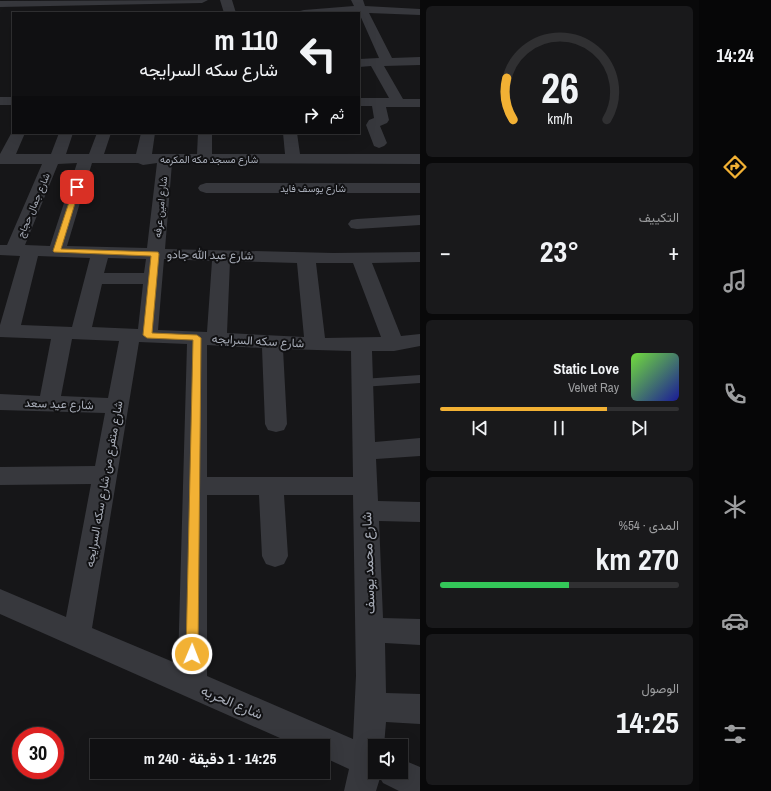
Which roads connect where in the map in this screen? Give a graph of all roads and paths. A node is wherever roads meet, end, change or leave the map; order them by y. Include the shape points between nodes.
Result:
1 (202, 0) edge
2 (226, 0) edge
3 (0, 4) edge
4 (230, 12) edge
5 (420, 12) edge
6 (363, 16) edge
7 (420, 21) edge
8 (381, 61) junction
9 (420, 61) edge
10 (360, 63) edge
11 (389, 86) junction
12 (374, 87) dead end
13 (12, 100) edge
14 (0, 101) edge
15 (360, 102) edge
16 (378, 102) junction
17 (398, 102) junction
18 (420, 103) edge
19 (17, 134) edge
20 (66, 134) edge
21 (103, 134) edge
22 (148, 134) edge
23 (205, 134) edge
24 (290, 134) edge
25 (378, 143) dead end
26 (3, 159) edge
27 (55, 159) junction
28 (90, 159) junction
29 (204, 159) junction
30 (293, 159) junction
31 (419, 159) edge
32 (143, 160) junction
33 (165, 160) junction
34 (206, 188) dead end
35 (420, 188) edge
36 (54, 200) junction
37 (420, 220) edge
38 (357, 224) dead end
39 (15, 250) edge
40 (57, 251) junction
41 (100, 252) junction
42 (155, 254) junction
43 (221, 255) junction
44 (420, 257) edge
45 (306, 258) junction
46 (361, 259) junction
47 (94, 278) junction
48 (153, 279) junction
49 (4, 331) edge
50 (72, 333) junction
51 (138, 335) junction
52 (207, 338) junction
53 (420, 340) edge
54 (272, 342) junction
55 (315, 344) junction
56 (394, 344) junction
57 (360, 346) junction
58 (420, 379) edge
59 (362, 384) junction
60 (0, 402) edge
61 (49, 404) junction
62 (118, 406) junction
63 (276, 424) dead end
64 (420, 447) edge
65 (364, 451) junction
66 (106, 475) junction
67 (0, 476) edge
68 (195, 486) junction
69 (271, 486) junction
70 (366, 498) junction
71 (420, 512) edge
72 (275, 556) dead end
73 (0, 601) edge
74 (370, 630) junction
75 (420, 632) edge
76 (77, 635) junction
77 (192, 684) junction
78 (370, 707) junction
79 (420, 709) edge
80 (371, 739) edge
81 (368, 771) edge
82 (398, 779) edge
83 (420, 784) edge

1 - 3 street
2 - 4 street
5 - 6 street
6 - 7 street
6 - 8 street
8 - 9 street
8 - 10 street
8 - 11 street
11 - 12 street
11 - 17 street
13 - 14 street
15 - 16 street
16 - 17 street
16 - 25 street via 382,120 373,125
17 - 18 street
19 - 26 street
20 - 27 street, شارع جمال حجاج
21 - 28 street
22 - 32 street
23 - 29 street
24 - 30 street
26 - 27 street, شارع مسجد مكه المكرمه
27 - 28 street, شارع مسجد مكه المكرمه
27 - 36 street, شارع جمال حجاج
28 - 32 street, شارع مسجد مكه المكرمه
28 - 36 street
29 - 30 street, شارع مسجد مكه المكرمه
29 - 33 street, شارع مسجد مكه المكرمه
30 - 31 street, شارع مسجد مكه المكرمه
32 - 33 street, شارع مسجد مكه المكرمه
33 - 42 street, شارع امين عرفه
34 - 35 street, شارع يوسف فايد
36 - 39 street, شارع جمال حجاج
36 - 40 street
37 - 38 street
39 - 40 street, شارع عبد الله جادو
39 - 49 street, شارع جمال حجاج
40 - 41 street, شارع عبد الله جادو
41 - 42 street, شارع عبد الله جادو
41 - 47 street
42 - 43 street, شارع عبد الله جادو
42 - 48 street, شارع متفرع من شارع سكه السرايجه
43 - 45 street, شارع عبد الله جادو
43 - 52 street
44 - 46 street, شارع عبد الله جادو
45 - 46 street, شارع عبد الله جادو
45 - 55 street
46 - 56 street
47 - 48 street
47 - 50 street
48 - 51 street, شارع متفرع من شارع سكه السرايجه
49 - 50 street, شارع سكه السرايجه
50 - 51 street, شارع سكه السرايجه
50 - 61 street
51 - 52 street, شارع سكه السرايجه
51 - 62 street, شارع متفرع من شارع سكه السرايجه
52 - 54 street, شارع سكه السرايجه
52 - 68 street
53 - 56 street, شارع سكه السرايجه
54 - 55 street, شارع سكه السرايجه
54 - 63 street
55 - 57 street, شارع سكه السرايجه
56 - 57 street, شارع سكه السرايجه
57 - 59 street, شارع محمد يوسف
58 - 59 lane
59 - 65 street, شارع محمد يوسف
60 - 61 street, شارع عيد سعد
61 - 62 street, شارع عيد سعد
62 - 66 street, شارع متفرع من شارع سكه السرايجه
64 - 65 street
65 - 70 street, شارع محمد يوسف
66 - 67 street
66 - 76 street, شارع متفرع من شارع سكه السرايجه
68 - 69 street
68 - 77 street
69 - 70 street
69 - 72 street
70 - 71 street
70 - 74 street, شارع محمد يوسف
73 - 76 street, شارع الحريه
74 - 75 street
74 - 78 street, شارع محمد يوسف
76 - 77 street, شارع الحريه
77 - 81 street, شارع الحريه
78 - 79 street
78 - 80 street, شارع محمد يوسف
82 - 83 street, شارع الحريه

